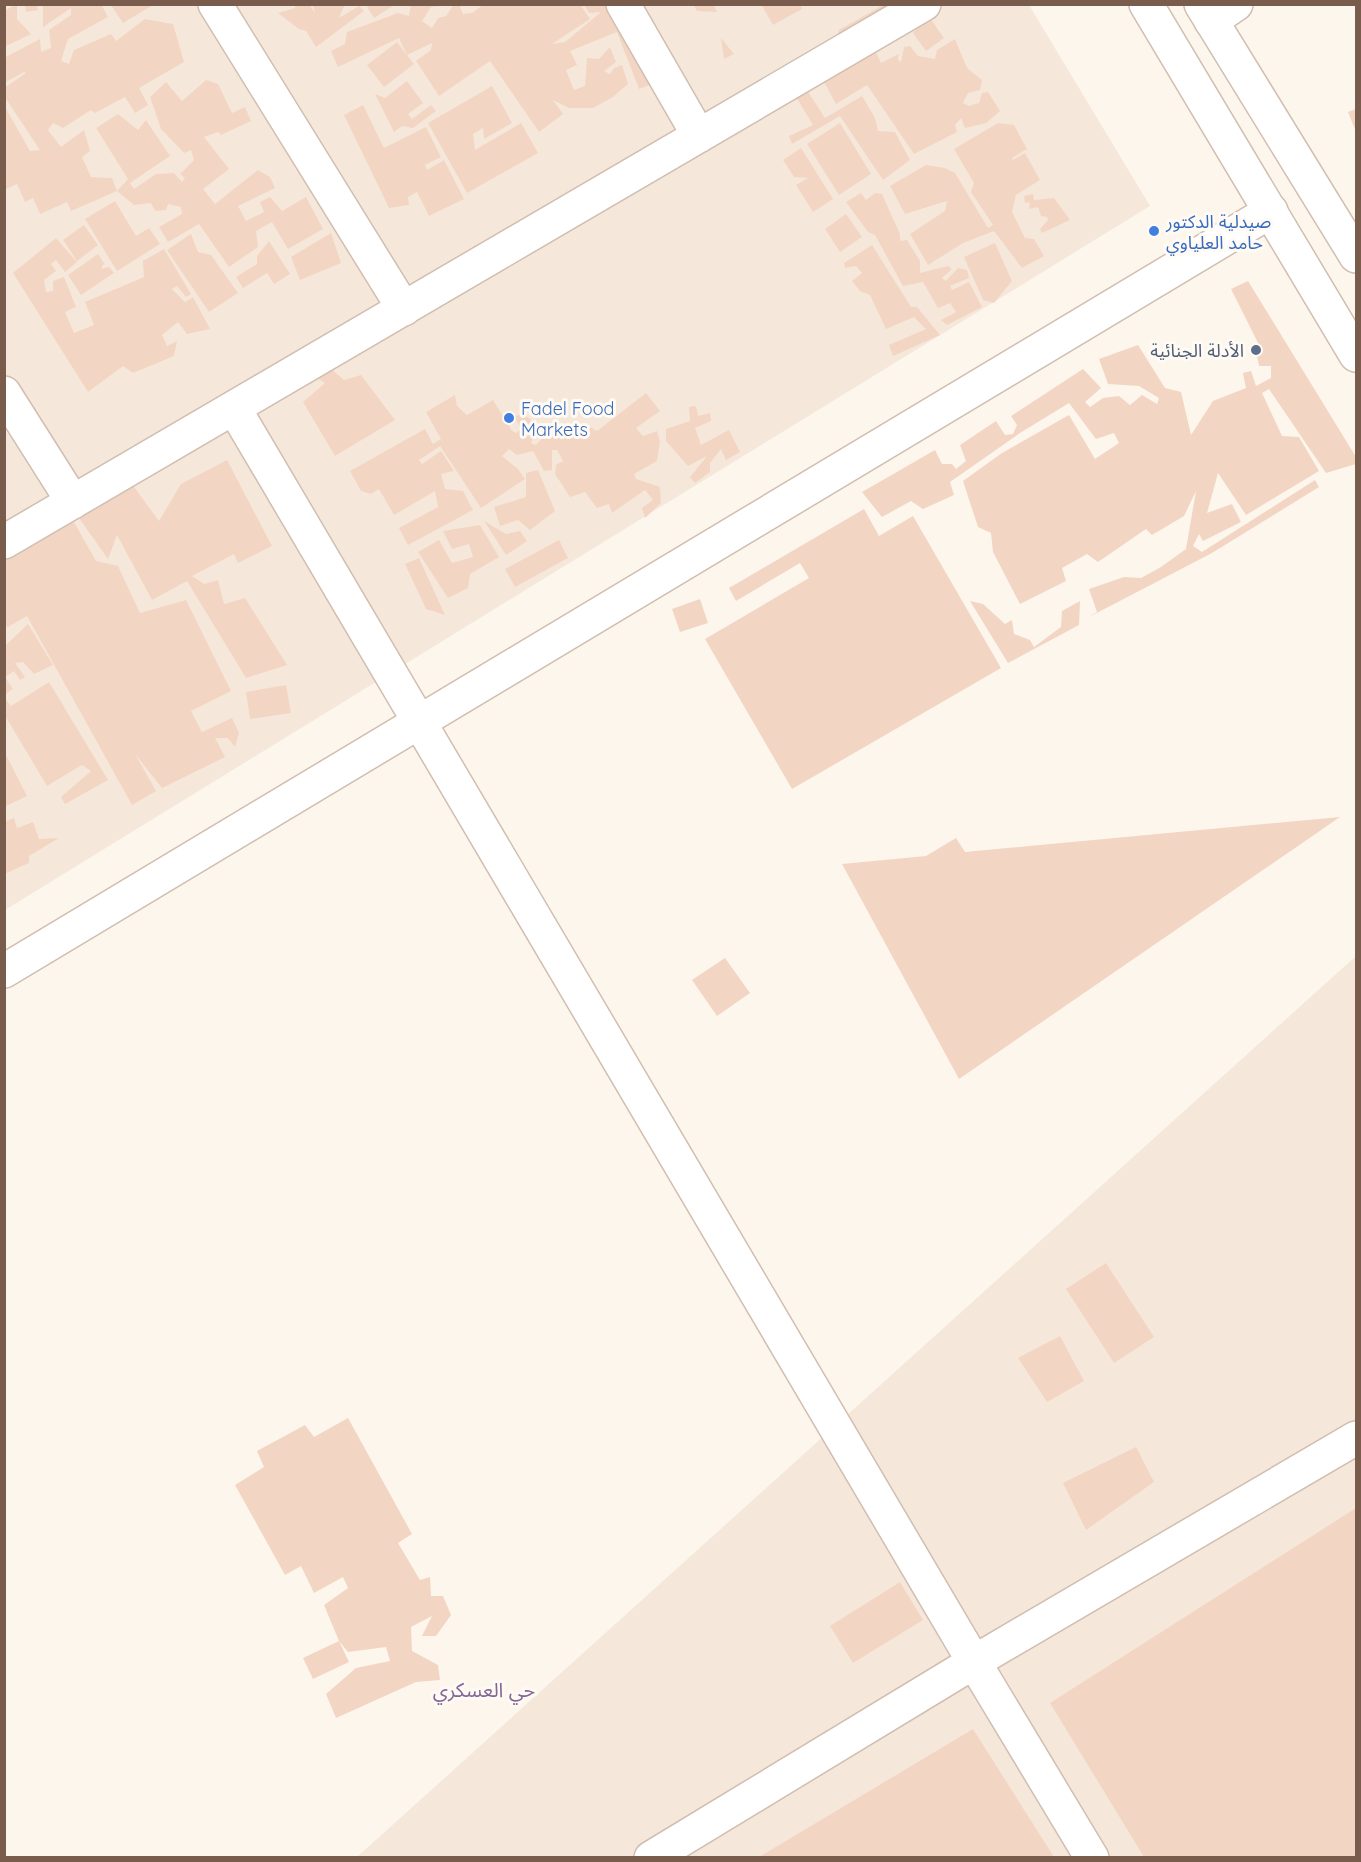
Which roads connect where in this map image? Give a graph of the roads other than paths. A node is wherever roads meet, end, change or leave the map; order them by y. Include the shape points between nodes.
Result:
1 (215, 4) edge
2 (623, 4) edge
3 (924, 4) edge
4 (1146, 4) edge
5 (1216, 10) edge
6 (699, 136) junction
7 (1271, 211) junction
8 (1356, 256) edge
9 (404, 309) junction
10 (1356, 355) edge
11 (4, 393) edge
12 (234, 408) junction
13 (73, 502) junction
14 (4, 542) edge
15 (419, 721) junction
16 (4, 971) edge
17 (1356, 1438) edge
18 (974, 1662) junction
19 (651, 1857) edge
20 (1092, 1857) edge

1 - 9 street
2 - 6 street
3 - 6 street
4 - 7 street
5 - 8 street
6 - 9 street
7 - 10 street
7 - 15 street
9 - 12 street
11 - 13 street
12 - 13 street
12 - 15 street
13 - 14 street
15 - 16 street
15 - 18 street
17 - 18 street
18 - 19 street
18 - 20 street

